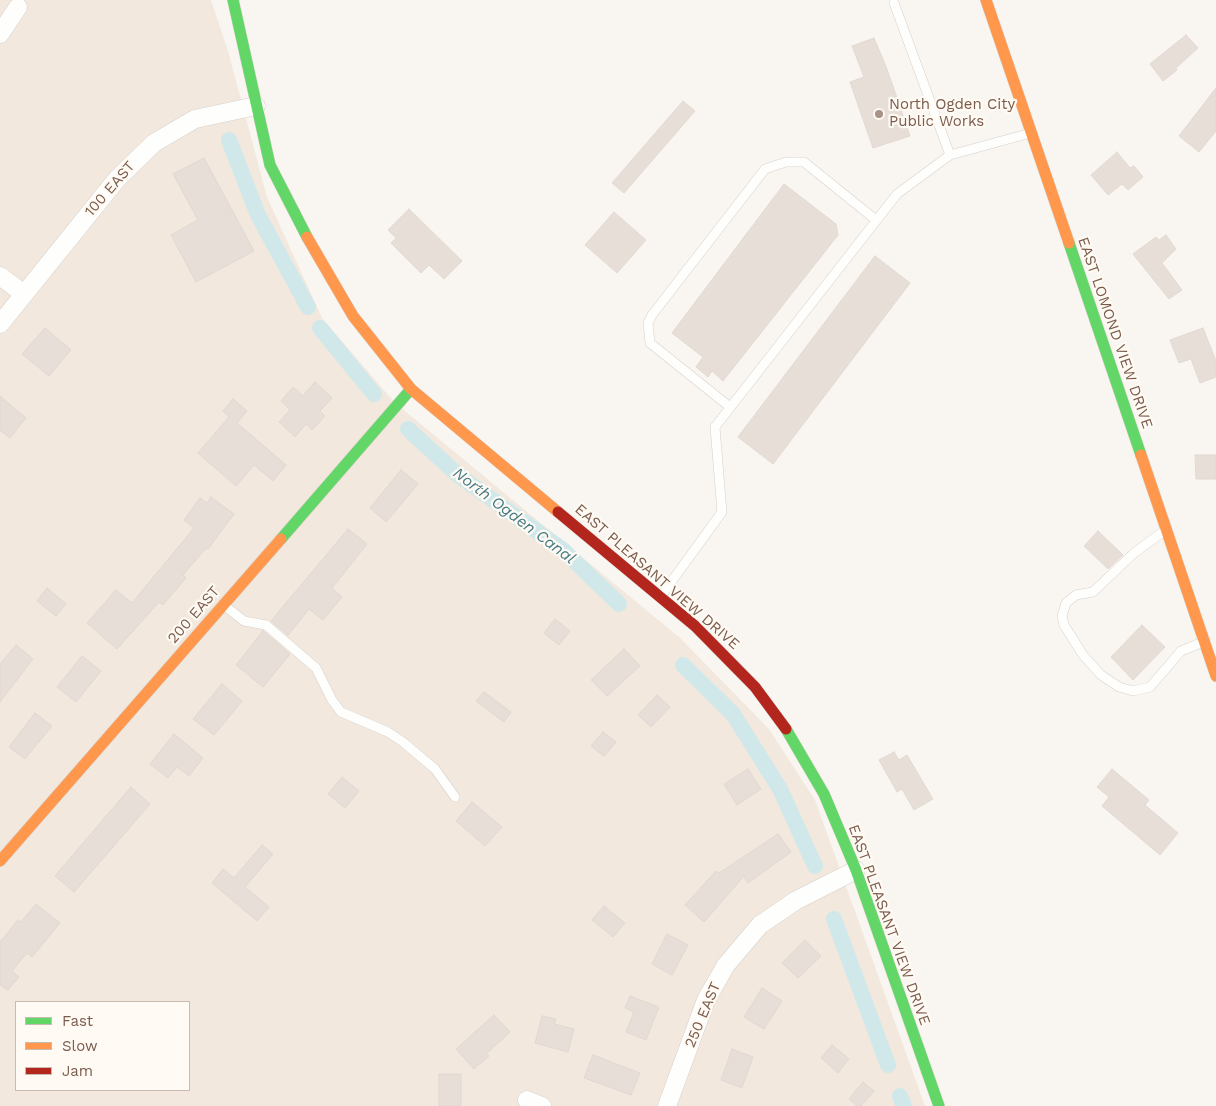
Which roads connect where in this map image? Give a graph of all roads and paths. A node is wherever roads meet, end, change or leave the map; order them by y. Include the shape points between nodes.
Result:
1 (233, 0) edge
2 (986, 0) edge
3 (894, 3) dead end
4 (18, 7) dead end
5 (0, 34) edge
6 (256, 106) junction
7 (1032, 133) junction
8 (950, 155) junction
9 (876, 220) junction
10 (0, 276) edge
11 (24, 294) junction
12 (0, 324) edge
13 (411, 389) junction
14 (730, 407) junction
15 (1166, 530) junction
16 (661, 597) junction
17 (223, 604) junction
18 (1205, 642) junction
19 (1216, 676) edge
20 (455, 797) dead end
21 (0, 861) edge
22 (856, 870) junction
23 (667, 1106) edge
24 (939, 1106) edge

1 - 6 street, EAST PLEASANT VIEW DRIVE
2 - 7 street, EAST LOMOND VIEW DRIVE
3 - 8 lane
4 - 5 street
6 - 11 street, 100 EAST via 195,119 154,143 117,179
6 - 13 street, EAST PLEASANT VIEW DRIVE via 270,165 324,269 353,316
7 - 8 lane
7 - 15 street, EAST LOMOND VIEW DRIVE
8 - 9 lane via 897,194
9 - 14 lane
9 - 14 lane via 804,162 786,162 765,169 648,323 650,343
10 - 11 street
11 - 12 street, 100 EAST
13 - 16 street, EAST PLEASANT VIEW DRIVE
13 - 17 street, 200 EAST
14 - 16 lane via 715,427 722,512
15 - 18 street, EAST LOMOND VIEW DRIVE
15 - 18 lane via 1134,553 1093,592 1076,595 1066,603 1062,616 1064,625 1083,655 1101,675 1119,687 1133,691 1150,687 1181,651
16 - 22 street, EAST PLEASANT VIEW DRIVE via 728,658 781,721 824,794
17 - 20 lane via 244,620 266,624 316,668 341,712 399,739 435,769
17 - 21 street, 200 EAST
18 - 19 street, EAST LOMOND VIEW DRIVE
22 - 23 street, 250 EAST via 795,901 760,925 726,965 706,1000
22 - 24 street, EAST PLEASANT VIEW DRIVE

